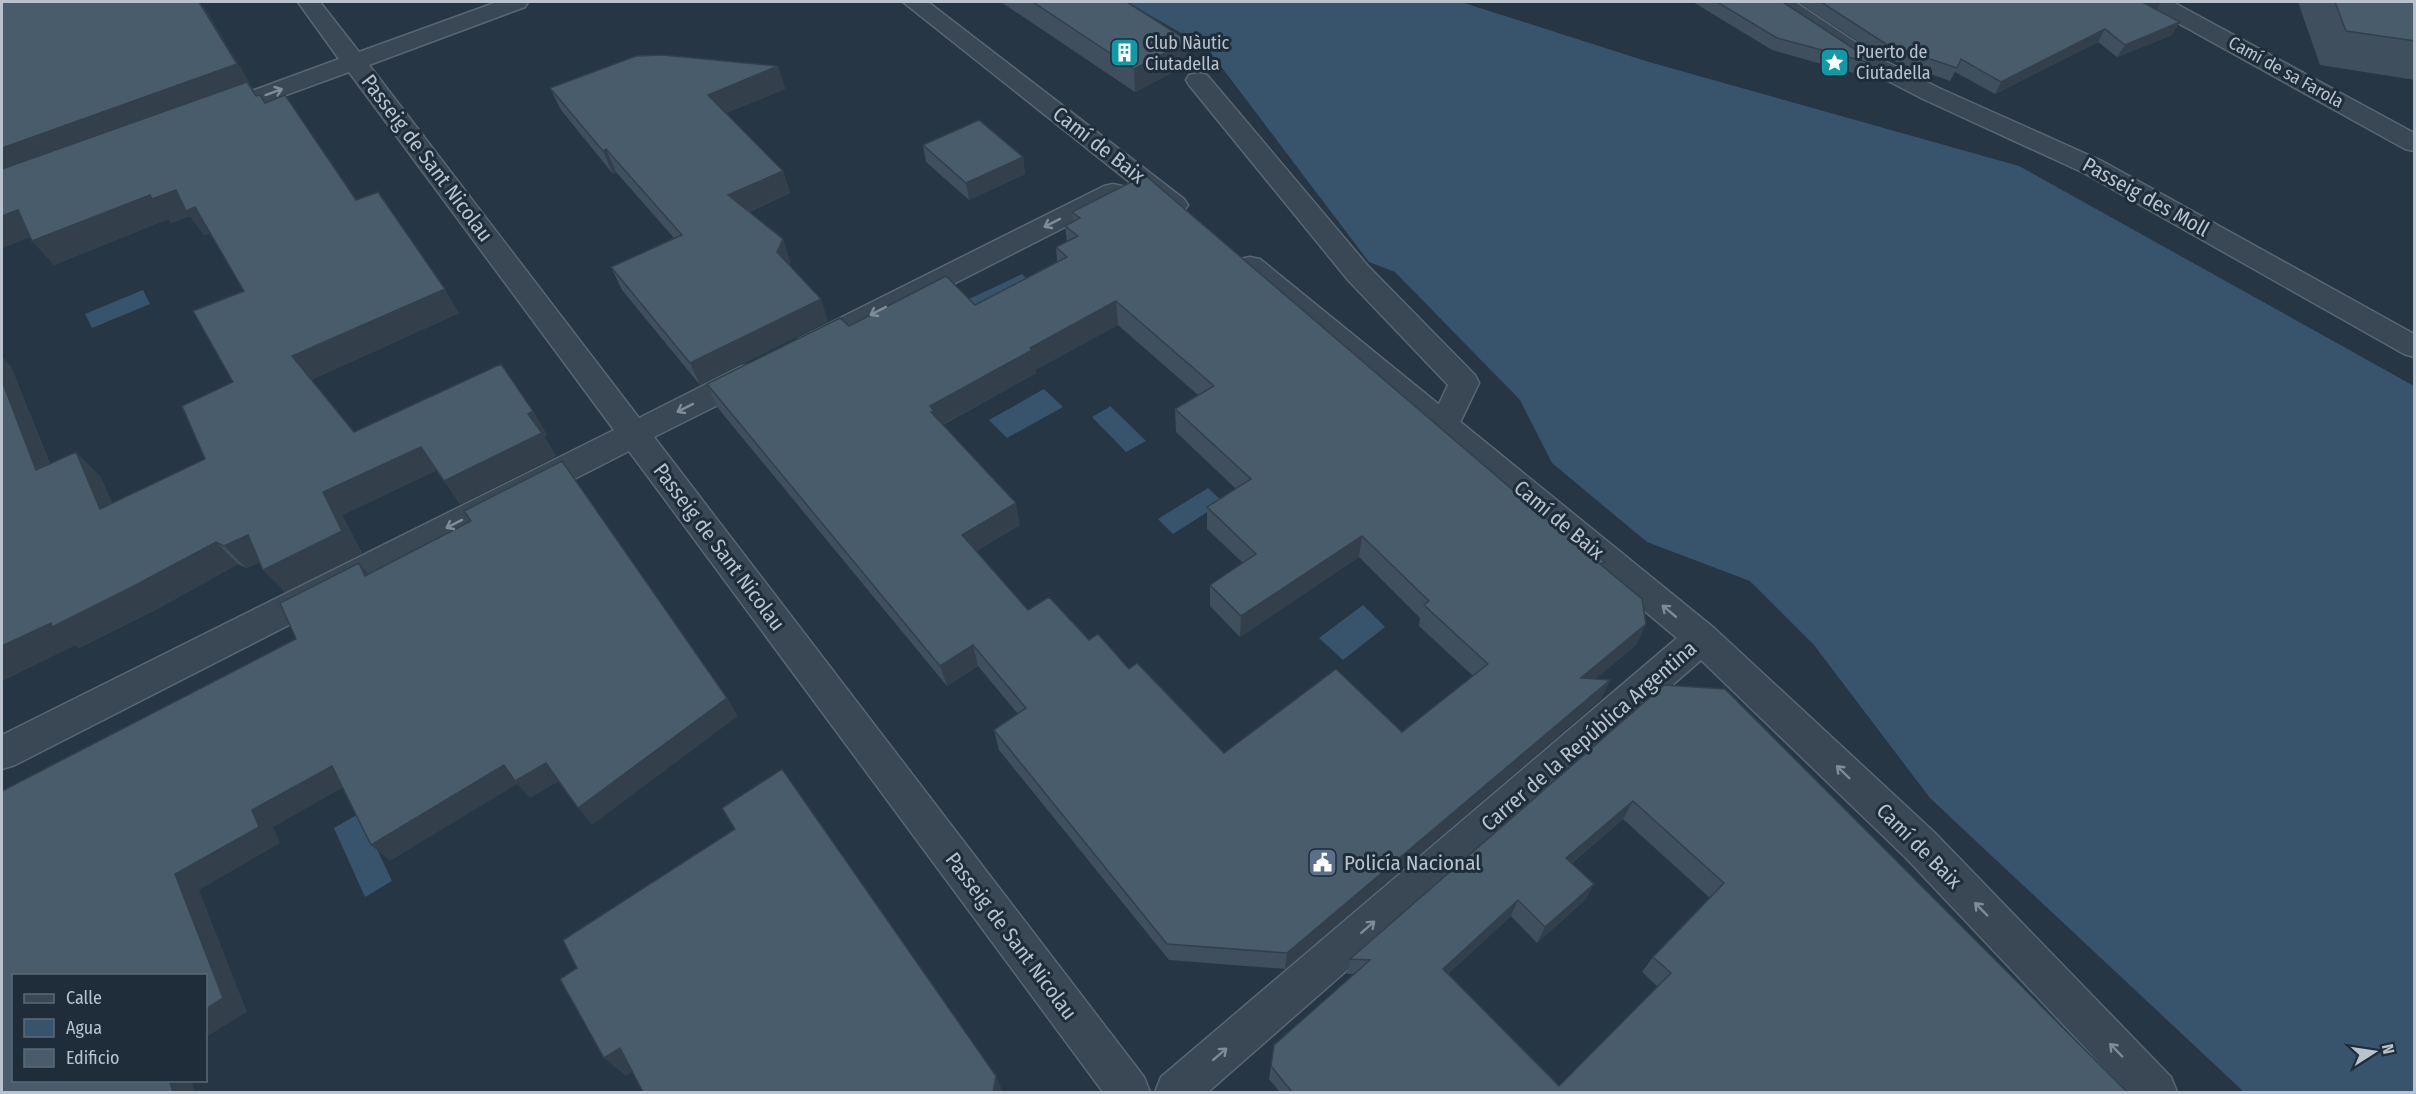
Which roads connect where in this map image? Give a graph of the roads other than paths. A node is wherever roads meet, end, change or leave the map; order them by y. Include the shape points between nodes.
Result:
1 (309, 2) edge
2 (518, 2) edge
3 (914, 2) edge
4 (1780, 2) edge
5 (2157, 2) edge
6 (355, 62) junction
7 (1198, 80) dead end
8 (198, 119) edge
9 (2405, 138) edge
10 (1141, 178) junction
11 (1196, 223) edge
12 (1224, 245) edge
13 (2415, 346) edge
14 (1444, 425) junction
15 (634, 434) junction
16 (1702, 638) junction
17 (2, 753) edge
18 (1129, 1092) edge
19 (1176, 1092) edge
20 (2156, 1092) edge

1 - 6 street, Passeig de Sant Nicolau
2 - 6 street
3 - 10 street, Camí de Baix
4 - 13 street, Passeig des Moll via 1871,63 2093,166
5 - 9 street, Camí de sa Farola
8 -> 6 street
6 - 15 street, Passeig de Sant Nicolau
7 - 14 street via 1358,273 1464,383
10 - 11 street, Camí de Baix
10 -> 15 street
12 - 14 street, Camí de Baix
16 -> 14 street, Camí de Baix
15 -> 17 street
15 - 18 street, Passeig de Sant Nicolau
19 -> 16 street, Carrer de la República Argentina
20 -> 16 street, Camí de Baix via 1920,845

